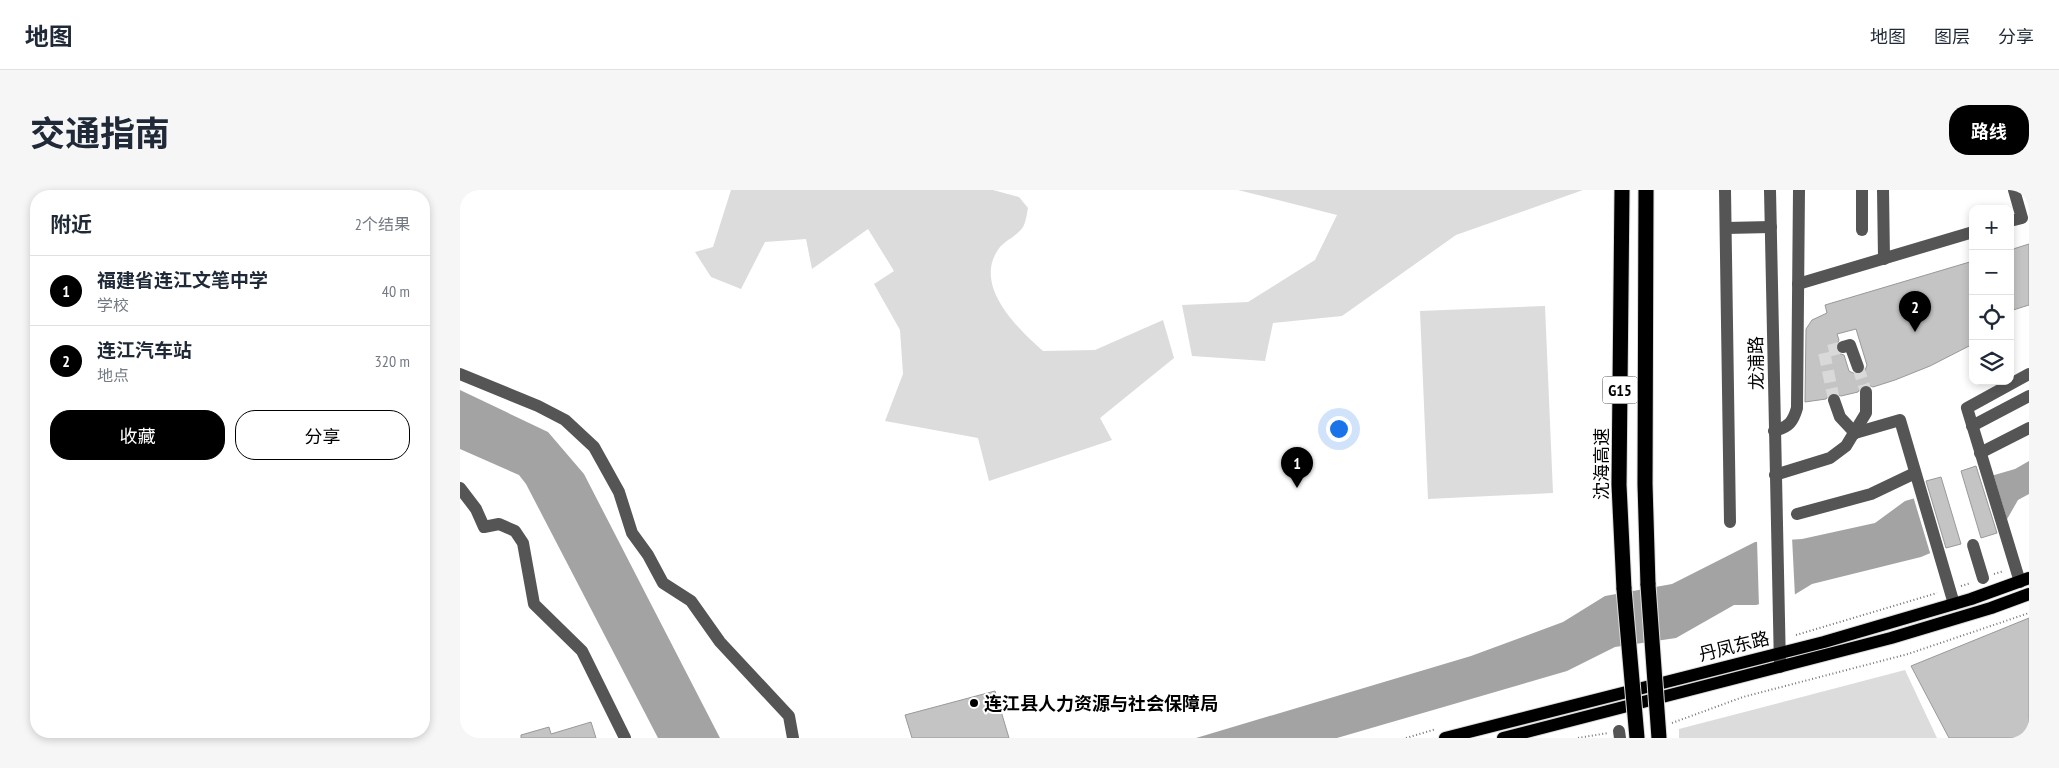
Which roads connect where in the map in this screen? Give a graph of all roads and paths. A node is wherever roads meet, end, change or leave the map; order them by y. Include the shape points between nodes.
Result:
1 (1622, 190) edge
2 (1646, 190) edge
3 (1725, 190) edge
4 (1770, 190) edge
5 (1798, 190) edge
6 (1862, 190) edge
7 (1883, 190) edge
8 (2014, 190) edge
9 (2014, 220) edge
10 (1771, 227) junction
11 (1726, 228) junction
12 (1862, 230) dead end
13 (1969, 233) edge
14 (1884, 259) junction
15 (1798, 284) junction
16 (1843, 347) dead end
17 (1858, 366) tunnel mouth
18 (460, 374) edge
19 (2029, 374) edge
20 (1866, 392) tunnel mouth
21 (2029, 396) edge
22 (1834, 400) tunnel mouth
23 (1972, 426) junction
24 (2029, 428) edge
25 (1774, 431) junction
26 (1855, 432) junction
27 (1980, 452) junction
28 (1915, 472) junction
29 (1775, 475) junction
30 (460, 488) edge
31 (1798, 514) dead end
32 (1730, 522) dead end
33 (1973, 545) dead end
34 (2015, 567) junction
35 (1983, 578) junction
36 (2024, 580) edge
37 (1950, 589) junction
38 (2029, 594) edge
39 (1954, 604) junction
40 (2029, 613) edge
41 (1780, 646) junction
42 (1780, 667) junction
43 (1669, 724) dead end
44 (1443, 733) edge
45 (1619, 735) edge
46 (625, 738) edge
47 (793, 738) edge
48 (1406, 738) edge
49 (1503, 738) edge
50 (1578, 738) edge
51 (1637, 738) edge
52 (1659, 738) edge

1 - 51 highway, 沈海高速 / G15, bridge via 1620,485 1624,589
2 - 52 highway, G15, bridge via 1645,484 1648,584
3 - 11 street
4 - 10 street, 龙浦路
5 - 15 street
6 - 12 street
7 - 14 street
8 - 9 street via 2022,218
10 - 11 street
10 - 25 street, 龙浦路
11 - 32 street
13 - 14 street
14 - 15 street
15 - 25 street via 1798,408 1793,422
16 - 17 street via 1850,345
18 - 47 street via 565,420 594,447 619,492 632,533 663,583 691,601 720,642 789,716
19 - 23 street via 1967,408
20 - 26 street via 1866,413
21 - 23 street
22 - 26 street via 1840,417
23 - 27 street
24 - 27 street
25 - 29 street, 龙浦路
26 - 28 street via 1900,420
26 - 29 street via 1846,446 1830,458
27 - 34 street
28 - 31 street via 1871,494
28 - 37 street
29 - 41 street, 龙浦路
30 - 46 street via 476,509 484,527 499,524 515,531 523,543 534,604 582,651
33 - 35 street
34 - 35 path
34 - 36 street
35 - 37 path
36 - 39 main road, 丹凤东路
37 - 39 street
37 - 41 path
38 - 42 main road, 丹凤东路 via 1911,632
39 - 41 main road, 丹凤东路
40 - 43 path via 1908,654 1743,697
41 - 42 street, 龙浦路
41 - 44 main road, 丹凤东路
42 - 49 main road, 丹凤东路
44 - 48 path
45 - 50 path

